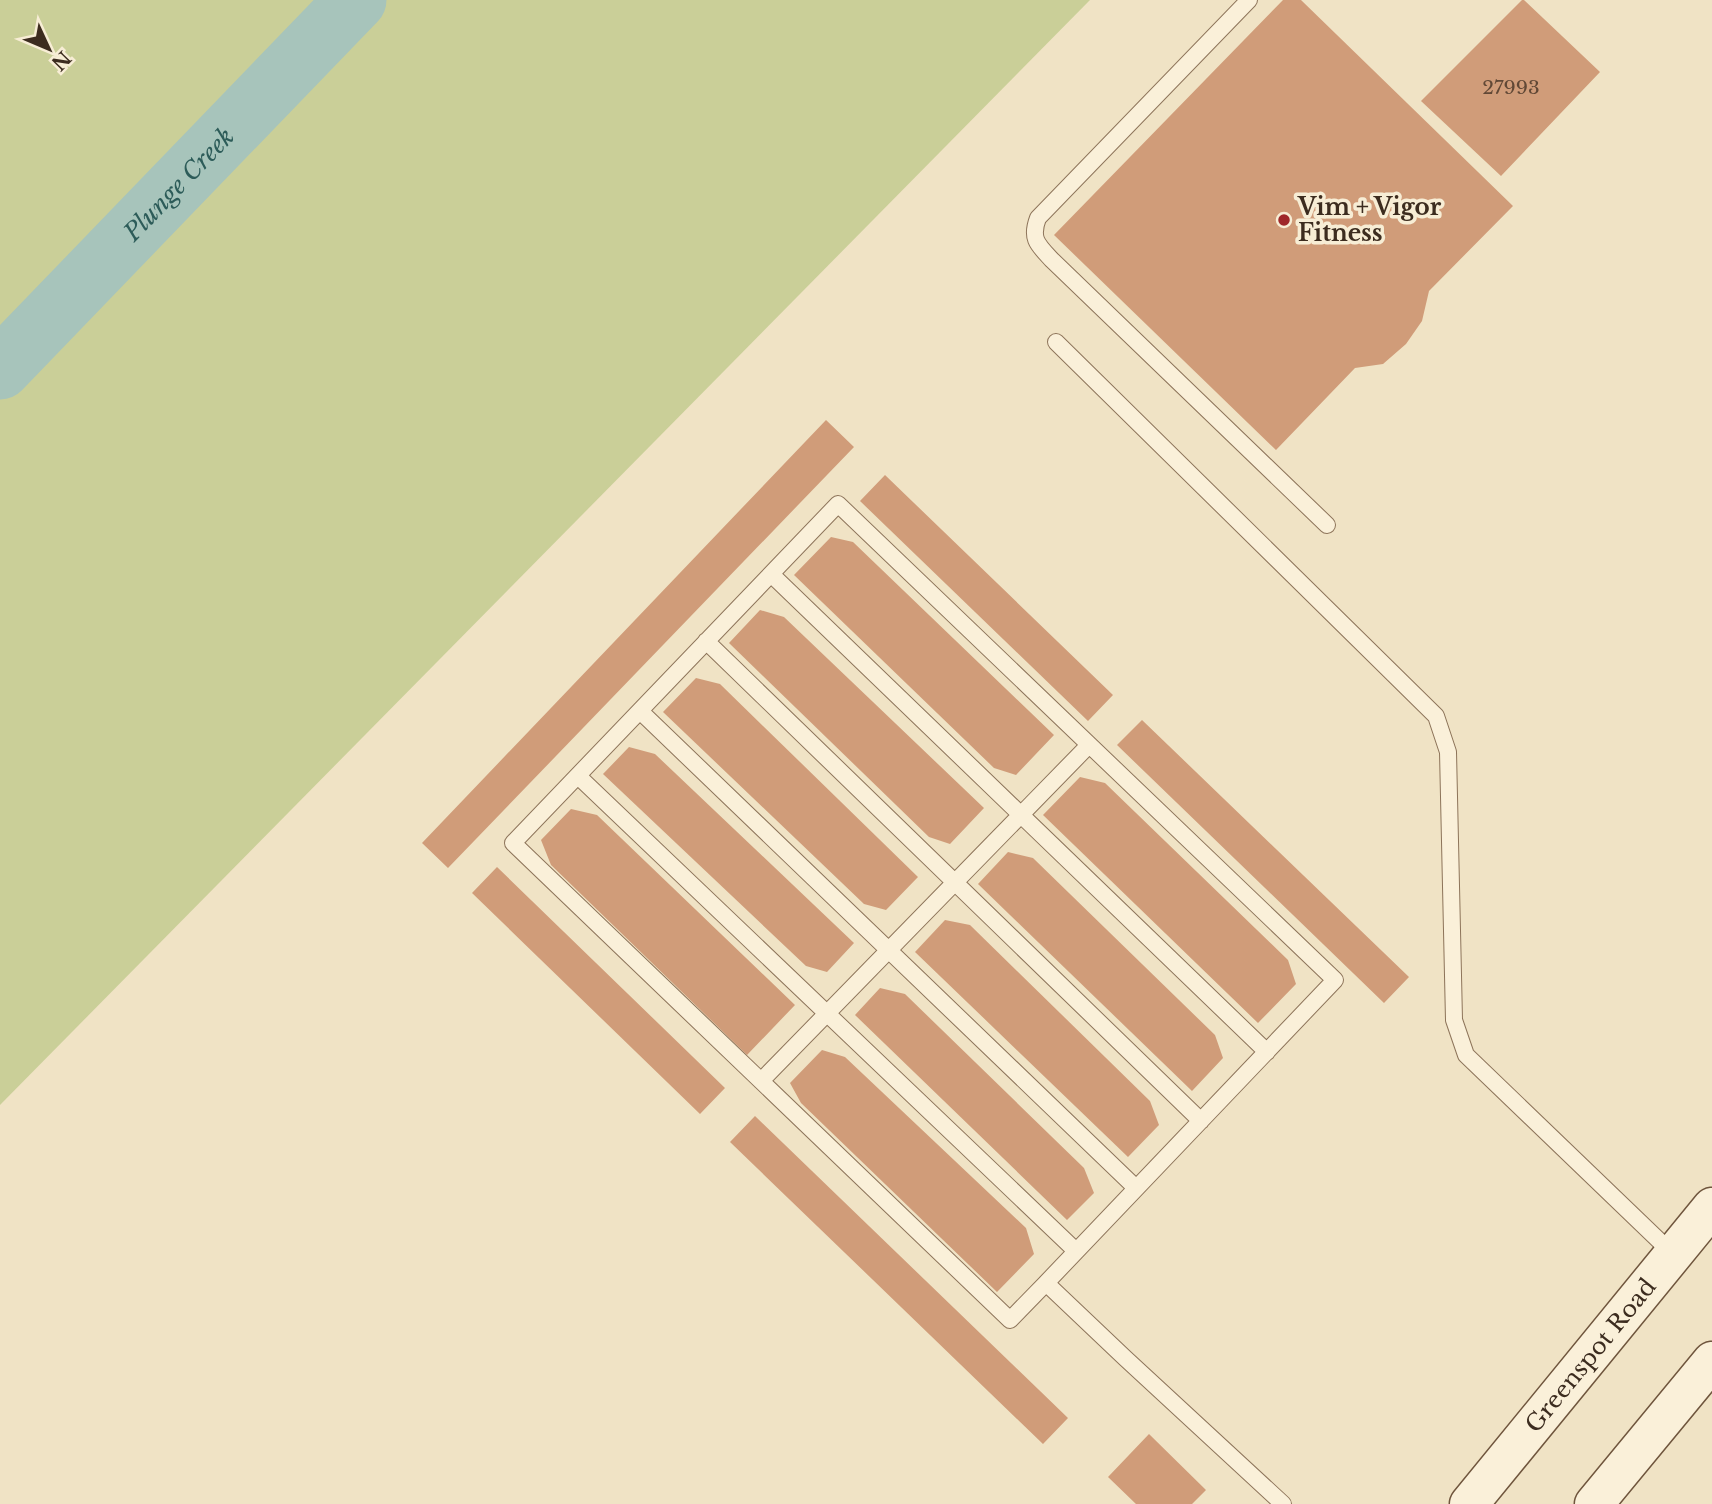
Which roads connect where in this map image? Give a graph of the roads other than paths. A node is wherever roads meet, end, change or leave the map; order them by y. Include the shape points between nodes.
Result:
1 (1249, 0) edge
2 (1056, 342) dead end
3 (1327, 525) dead end
4 (771, 574) junction
5 (706, 641) junction
6 (639, 711) junction
7 (1089, 745) junction
8 (578, 776) junction
9 (1021, 814) junction
10 (955, 882) junction
11 (889, 949) junction
12 (828, 1013) junction
13 (1267, 1052) junction
14 (761, 1081) junction
15 (1201, 1121) junction
16 (1136, 1188) junction
17 (1712, 1207) edge
18 (1076, 1251) junction
19 (1673, 1254) junction
20 (1045, 1283) junction
21 (1712, 1361) edge
22 (1283, 1504) edge
23 (1469, 1504) edge
24 (1594, 1504) edge

1 - 3 lane via 1038,218 1036,243
2 - 19 lane via 1436,716 1448,752 1454,1020 1466,1055
4 - 5 lane
4 - 7 lane via 838,504
4 - 9 lane
5 - 6 lane
5 - 10 lane
6 - 8 lane
6 - 11 lane
7 - 9 lane
7 - 13 lane via 1335,980
8 - 12 lane
8 - 14 lane via 513,843
9 - 10 lane
9 - 13 lane
10 - 11 lane
10 - 15 lane
11 - 12 lane
11 - 16 lane
12 - 14 lane
12 - 18 lane
13 - 15 lane
14 - 20 lane via 1010,1320
15 - 16 lane
16 - 18 lane
17 - 19 main road, Greenspot Road
18 - 20 lane
19 - 23 main road, Greenspot Road
20 - 22 lane
21 - 24 main road

